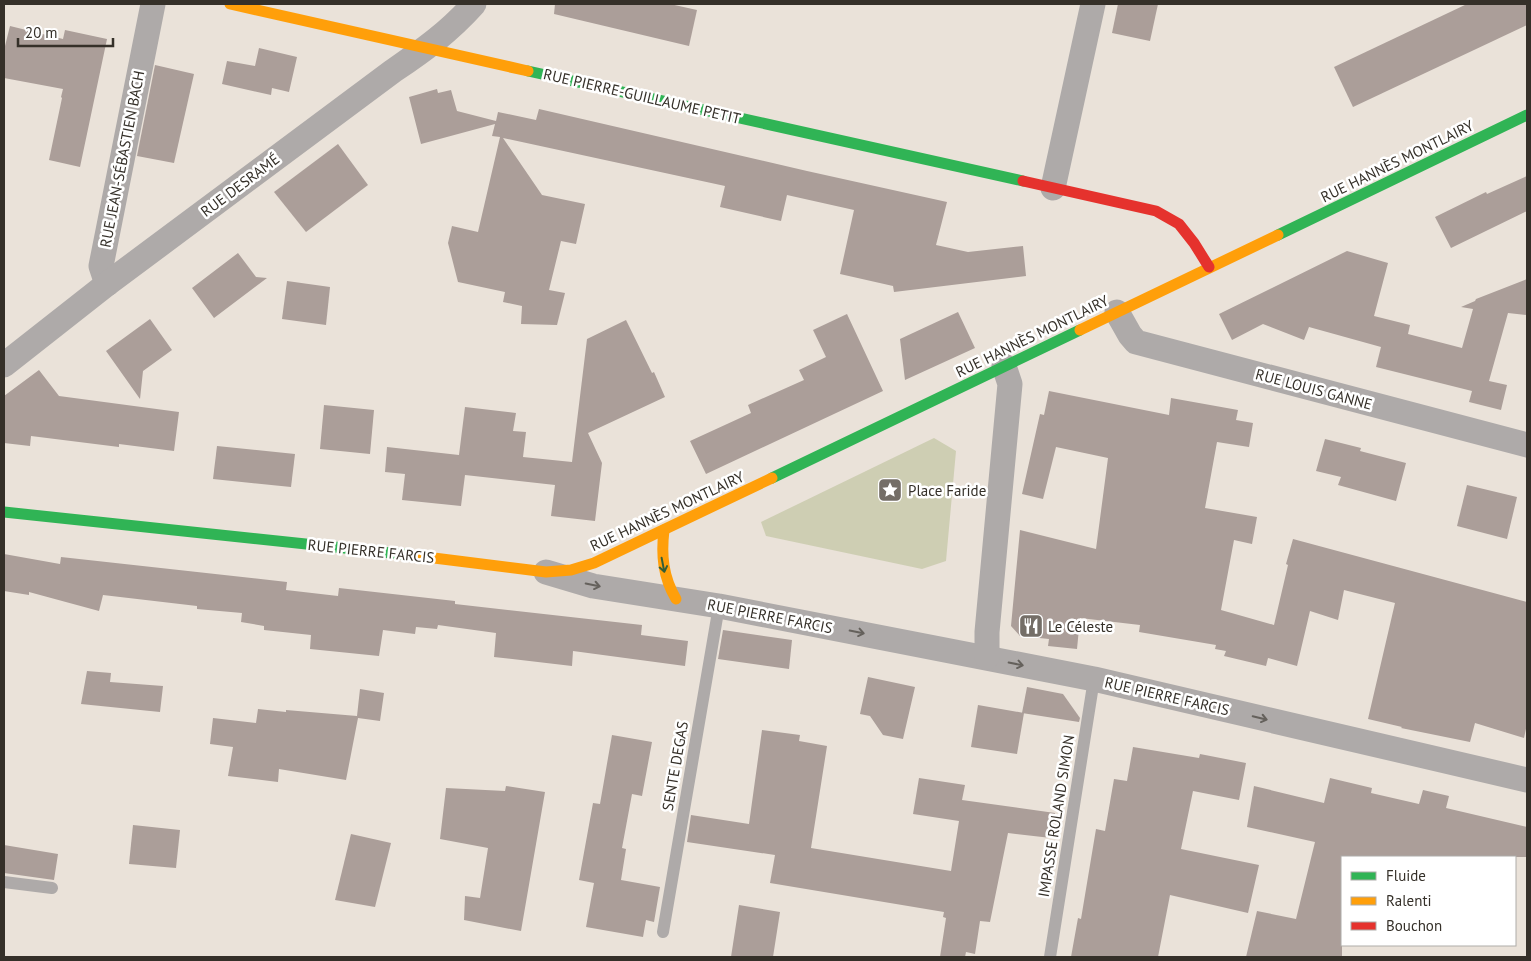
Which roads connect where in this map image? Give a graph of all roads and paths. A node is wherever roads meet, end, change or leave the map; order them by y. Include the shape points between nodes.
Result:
1 (153, 4) edge
2 (230, 4) edge
3 (474, 4) edge
4 (1093, 4) edge
5 (428, 48) junction
6 (1527, 115) edge
7 (1053, 188) junction
8 (1210, 267) junction
9 (108, 284) junction
10 (1117, 312) junction
11 (4, 365) edge
12 (1004, 366) junction
13 (1527, 445) edge
14 (4, 512) edge
15 (664, 530) junction
16 (546, 572) junction
17 (676, 599) junction
18 (719, 606) junction
19 (987, 657) junction
20 (1094, 679) junction
21 (1527, 780) edge
22 (4, 882) edge
23 (52, 888) dead end
24 (663, 932) dead end
25 (1050, 957) edge

1 - 9 street, RUE JEAN-SÉBASTIEN BACH via 101,266
2 - 5 street, RUE PIERRE-GUILLAUME PETIT
3 - 5 street, RUE DESRAMÉ
4 - 7 street
5 - 7 street, RUE PIERRE-GUILLAUME PETIT
5 - 9 street, RUE DESRAMÉ
6 - 8 street, RUE HANNÈS MONTLAIRY
7 - 8 street, RUE PIERRE-GUILLAUME PETIT via 1156,211 1180,224
8 - 10 street, RUE HANNÈS MONTLAIRY
9 - 11 street, RUE DESRAMÉ
10 - 12 street, RUE HANNÈS MONTLAIRY
10 - 13 street, RUE LOUIS GANNE via 1136,342
12 - 15 street, RUE HANNÈS MONTLAIRY
12 - 19 street via 1010,384
14 - 16 street, RUE PIERRE FARCIS
15 - 16 street, RUE HANNÈS MONTLAIRY via 594,563 571,570
15 -> 17 street via 663,567
16 -> 17 street, RUE PIERRE FARCIS via 593,586
17 - 18 street, RUE PIERRE FARCIS
18 -> 19 street, RUE PIERRE FARCIS
18 - 24 lane, SENTE DEGAS
19 -> 20 street, RUE PIERRE FARCIS
20 -> 21 street, RUE PIERRE FARCIS
20 - 25 lane, IMPASSE ROLAND SIMON
22 - 23 lane

